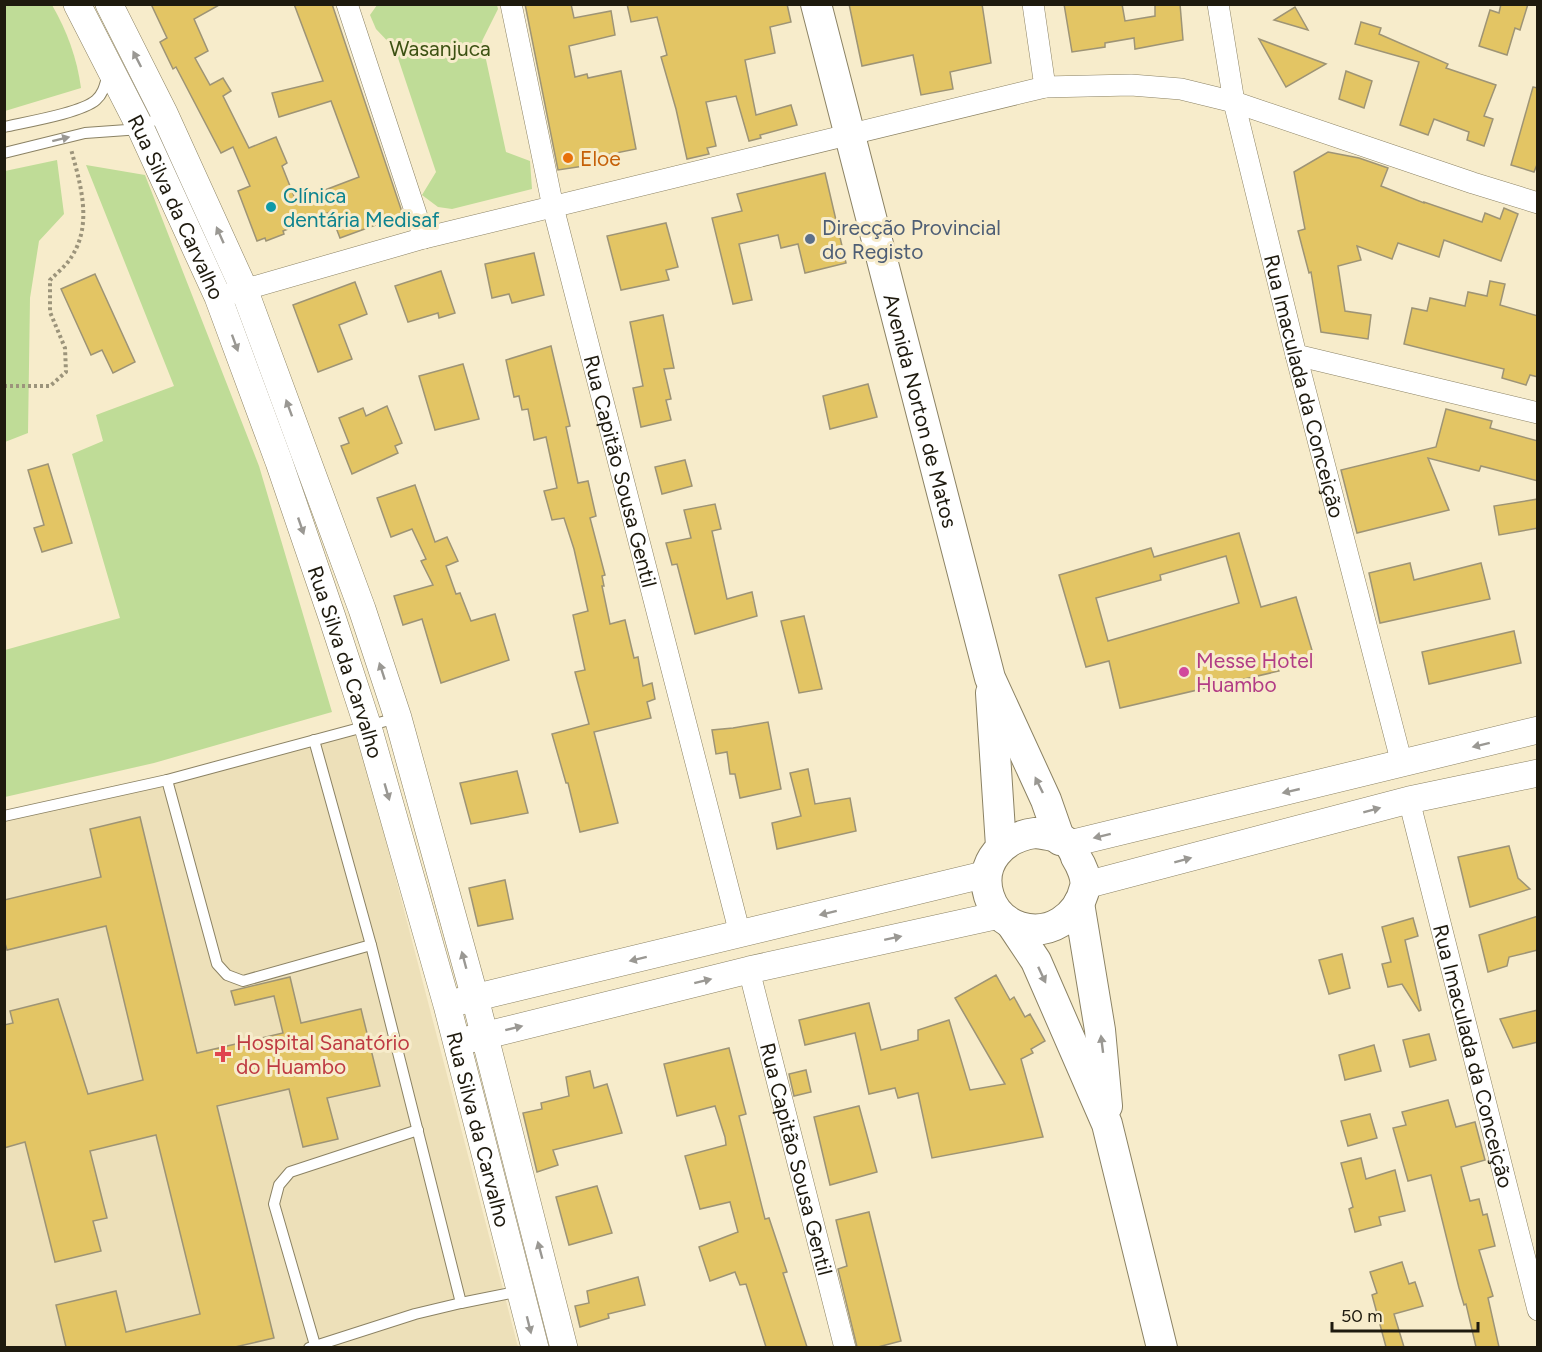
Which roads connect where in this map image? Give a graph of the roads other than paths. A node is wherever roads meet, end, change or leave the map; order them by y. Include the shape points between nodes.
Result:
1 (77, 4) edge
2 (109, 4) edge
3 (347, 4) edge
4 (511, 4) edge
5 (816, 4) edge
6 (1033, 4) edge
7 (1218, 4) edge
8 (110, 65) junction
9 (1045, 87) junction
10 (1234, 102) junction
11 (164, 113) junction
12 (4, 128) edge
13 (141, 129) junction
14 (850, 136) junction
15 (4, 153) edge
16 (1538, 203) edge
17 (553, 207) junction
18 (424, 238) junction
19 (244, 289) junction
20 (218, 297) junction
21 (1296, 355) junction
22 (1538, 413) edge
23 (306, 454) junction
24 (279, 462) junction
25 (362, 609) junction
26 (332, 617) junction
27 (990, 678) junction
28 (398, 718) junction
29 (368, 727) junction
30 (1538, 730) edge
31 (314, 740) junction
32 (1402, 764) junction
33 (1538, 773) edge
34 (167, 780) junction
35 (1409, 800) junction
36 (4, 816) edge
37 (1064, 842) junction
38 (1001, 846) junction
39 (987, 874) junction
40 (1082, 894) junction
41 (1006, 920) junction
42 (740, 934) junction
43 (371, 945) junction
44 (749, 970) junction
45 (475, 998) junction
46 (447, 1005) junction
47 (484, 1036) junction
48 (457, 1043) junction
49 (1107, 1124) junction
50 (418, 1130) junction
51 (535, 1287) junction
52 (461, 1303) junction
53 (1538, 1311) edge
54 (329, 1345) edge
55 (312, 1346) edge
56 (535, 1347) edge
57 (564, 1347) edge
58 (845, 1347) edge
59 (1162, 1347) edge

1 - 8 street, Rua Silva da Carvalho
11 -> 2 street, Rua Silva da Carvalho
3 - 18 street
4 - 17 street, Rua Capitão Sousa Gentil
5 - 14 main road, Avenida Norton de Matos
6 - 9 street
7 - 10 street, Rua Imaculada da Conceição
8 - 12 lane via 104,90 82,108
8 - 13 street, Rua Silva da Carvalho
9 - 10 street via 1131,85 1181,89
9 - 14 street
10 - 16 street
10 - 21 street, Rua Imaculada da Conceição
11 - 13 lane
19 -> 11 street, Rua Silva da Carvalho
15 -> 13 lane via 85,133
13 - 20 street, Rua Silva da Carvalho
14 - 17 street
14 - 27 main road, Avenida Norton de Matos
17 - 18 street
17 - 42 street, Rua Capitão Sousa Gentil
18 - 19 street
19 - 20 street
23 -> 19 street, Rua Silva da Carvalho
20 -> 24 street, Rua Silva da Carvalho
21 - 22 street
21 - 32 street, Rua Imaculada da Conceição
23 - 24 street
23 - 25 street, Rua Silva da Carvalho
24 -> 26 street, Rua Silva da Carvalho
25 - 26 street
28 -> 25 street, Rua Silva da Carvalho
26 - 29 street, Rua Silva da Carvalho
37 -> 27 main road, Avenida Norton de Matos
27 - 38 main road, Avenida Norton de Matos
28 - 29 lane
45 -> 28 street, Rua Silva da Carvalho
29 - 31 lane
29 -> 46 street, Rua Silva da Carvalho
30 -> 32 street
31 - 34 lane
31 - 43 lane
32 -> 37 street
33 - 35 street
34 - 36 lane
34 - 43 lane via 217,964 226,975 243,981
40 -> 35 street
35 - 53 street, Rua Imaculada da Conceição
37 - 38 main road via 1035,833
37 - 40 main road via 1081,866
38 - 39 main road
39 - 41 main road via 991,903
39 -> 42 street
40 - 41 main road via 1067,919 1050,928 1031,931
49 -> 40 main road via 1102,1041
44 -> 41 street
41 -> 49 main road via 1036,962
42 -> 45 street
43 - 50 lane
47 -> 44 street
44 - 58 street, Rua Capitão Sousa Gentil
45 - 46 street
45 - 47 street, Rua Silva da Carvalho
46 - 48 street, Rua Silva da Carvalho
47 - 48 street
51 -> 47 street, Rua Silva da Carvalho
48 - 51 street, Rua Silva da Carvalho
49 - 59 main road
50 - 52 lane
50 - 55 lane via 290,1172 279,1185 274,1204
51 - 52 lane
51 -> 56 street, Rua Silva da Carvalho
51 - 57 street, Rua Silva da Carvalho
52 - 54 lane via 415,1314
54 - 55 lane

